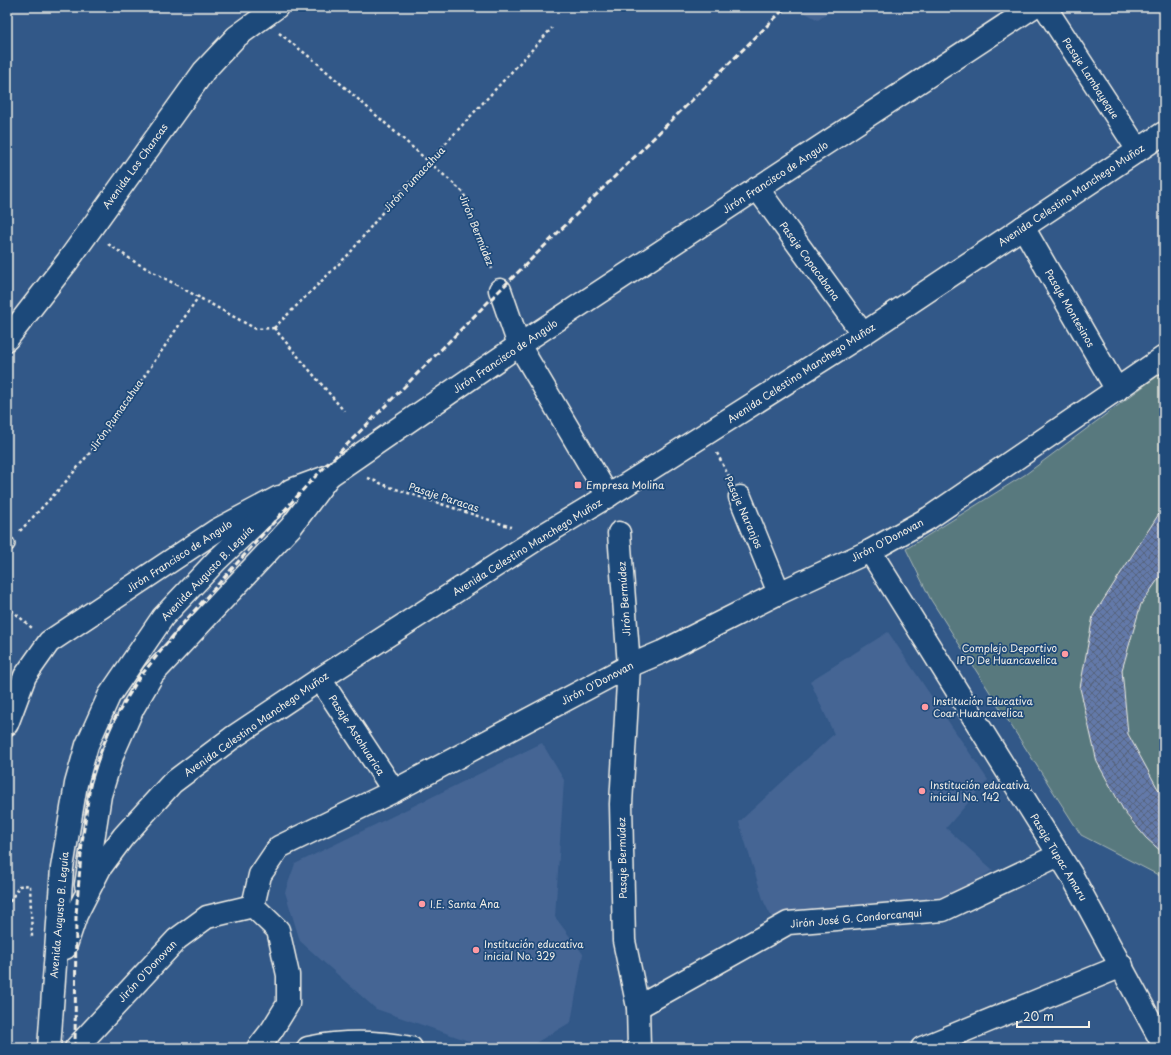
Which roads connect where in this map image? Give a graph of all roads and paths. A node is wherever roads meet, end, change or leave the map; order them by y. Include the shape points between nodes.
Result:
1 (1033, 7) edge
2 (1045, 7) edge
3 (269, 13) edge
4 (552, 28) dead end
5 (1164, 133) edge
6 (1138, 150) junction
7 (430, 162) junction
8 (757, 188) junction
9 (1023, 227) junction
10 (89, 231) junction
11 (500, 290) joint
12 (199, 296) junction
13 (274, 328) junction
14 (863, 334) junction
15 (7, 339) edge
16 (519, 345) junction
17 (1164, 357) edge
18 (1117, 390) junction
19 (344, 411) dead end
20 (706, 433) junction
21 (338, 470) junction
22 (291, 490) junction
23 (608, 496) junction
24 (740, 497) joint
25 (619, 533) dead end
26 (540, 537) junction
27 (7, 544) edge
28 (870, 551) junction
29 (779, 593) junction
30 (7, 606) edge
31 (49, 642) junction
32 (629, 666) junction
33 (320, 679) junction
34 (7, 724) edge
35 (394, 791) junction
36 (1059, 855) junction
37 (253, 906) junction
38 (7, 907) edge
39 (73, 910) junction
40 (1122, 966) junction
41 (638, 1007) junction
42 (1164, 1046) edge
43 (49, 1048) edge
44 (76, 1048) edge
45 (258, 1048) edge
46 (308, 1048) edge
47 (411, 1048) edge
48 (639, 1048) edge
49 (922, 1048) edge

1 - 8 main road, Jirón Francisco de Angulo
2 - 6 main road, Pasaje Lambayeque
3 - 7 path, Jirón Bermúdez via 316,62
3 - 10 main road, Avenida Los Chancas via 236,37 204,71
4 - 7 path, Jirón Pumacahua
5 - 6 main road, Avenida Celestino Manchego Muñoz
6 - 9 main road, Avenida Celestino Manchego Muñoz
7 - 11 path, Jirón Bermúdez via 463,192
7 - 13 path, Jirón Pumacahua via 385,209 350,253
8 - 14 main road, Pasaje Copacabana
8 - 16 main road, Jirón Francisco de Angulo
9 - 14 main road, Avenida Celestino Manchego Muñoz
9 - 18 main road, Pasaje Montesinos
10 - 12 path via 135,262
10 - 15 main road, Avenida Los Chancas
11 - 16 main road
12 - 13 path via 256,329
12 - 27 path, Jirón Pumacahua via 103,437 63,485
13 - 19 path
14 - 20 main road, Avenida Celestino Manchego Muñoz
16 - 21 main road, Jirón Francisco de Angulo
16 - 23 main road
17 - 18 main road, Jirón O'Donovan
18 - 28 main road, Jirón O'Donovan via 929,518
20 - 23 main road, Avenida Celestino Manchego Muñoz
20 - 24 path, Pasaje Naranjos
21 - 22 main road, Jirón Francisco de Angulo
21 - 26 path, Pasaje Paracas via 363,476
21 - 39 main road via 291,527 153,674 113,753 100,795
22 - 31 main road, Jirón Francisco de Angulo via 217,530
22 - 39 main road, Avenida Augusto B. Leguía via 217,560 163,617 109,696 87,745 76,784 62,868
23 - 26 main road, Avenida Celestino Manchego Muñoz
24 - 29 main road, Pasaje Naranjos
25 - 32 main road, Jirón Bermúdez
26 - 33 main road, Avenida Celestino Manchego Muñoz
28 - 29 main road, Jirón O'Donovan
28 - 36 main road, Pasaje Tupac Amaru
29 - 32 main road, Jirón O'Donovan
30 - 31 path
31 - 34 main road, Jirón Francisco de Angulo via 25,676
32 - 35 main road, Jirón O'Donovan
32 - 41 main road, Pasaje Bermúdez via 621,804 624,941
33 - 35 main road, Pasaje Astohuarica
33 - 39 main road, Avenida Celestino Manchego Muñoz via 172,782 123,837
35 - 37 main road, Jirón O'Donovan via 279,847 260,875
36 - 40 main road, Pasaje Tupac Amaru
36 - 41 main road, Jirón José G. Condorcanqui via 944,910 788,923
37 - 44 main road, Jirón O'Donovan via 207,917 176,939
37 - 45 main road via 278,930 288,975 288,1004
38 - 39 path via 19,886 30,885 32,937
39 - 43 main road via 53,984
40 - 42 main road, Pasaje Tupac Amaru
40 - 49 main road
41 - 48 main road, Pasaje Bermúdez
46 - 47 main road via 334,1043 387,1043

